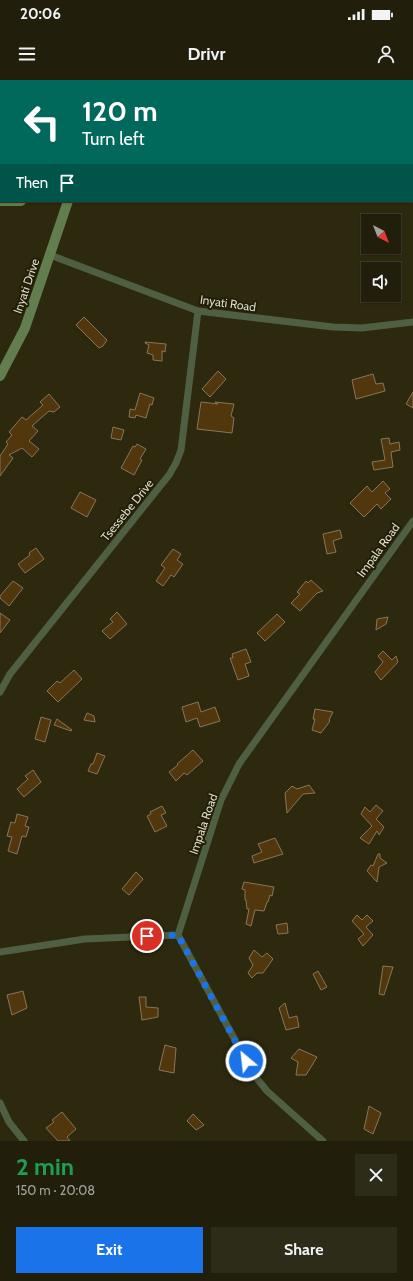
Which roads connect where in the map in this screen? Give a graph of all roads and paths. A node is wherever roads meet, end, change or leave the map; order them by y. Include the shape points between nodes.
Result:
1 (68, 202) edge
2 (50, 255) junction
3 (198, 311) junction
4 (413, 322) edge
5 (0, 376) edge
6 (413, 521) edge
7 (0, 692) edge
8 (178, 935) junction
9 (0, 952) edge
10 (0, 1103) edge
11 (24, 1141) edge
12 (323, 1141) edge

1 - 2 street, Inyati Drive
2 - 3 street, Inyati Road
2 - 5 street, Inyati Drive via 25,328
3 - 4 street, Inyati Road via 333,327 362,328
3 - 7 street, Tsessebe Drive via 181,450 176,463 10,674
6 - 8 street, Impala Road via 239,764 221,800
8 - 9 street via 85,939
8 - 12 street via 254,1075
10 - 11 street

